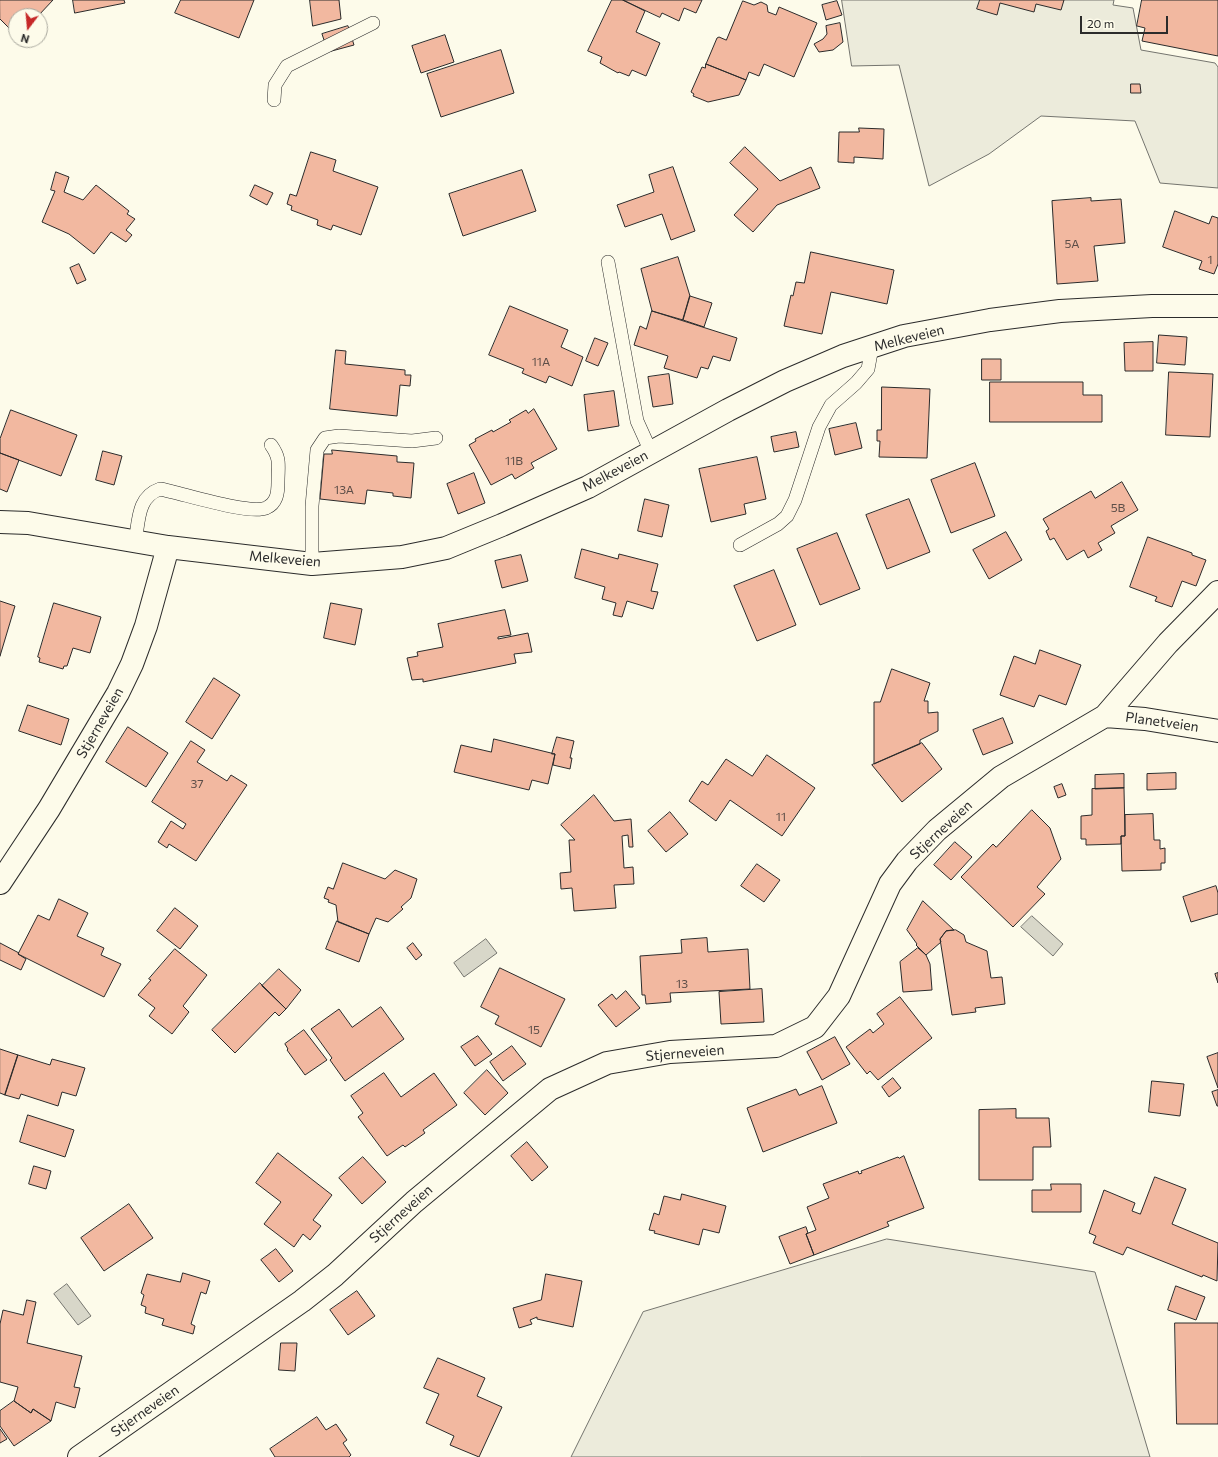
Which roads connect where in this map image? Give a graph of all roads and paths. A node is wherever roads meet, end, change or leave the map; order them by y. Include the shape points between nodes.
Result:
1 (373, 23) dead end
2 (274, 100) dead end
3 (608, 262) dead end
4 (1218, 306) edge
5 (872, 347) junction
6 (436, 438) dead end
7 (271, 445) dead end
8 (651, 452) junction
9 (0, 522) edge
10 (135, 542) junction
11 (740, 545) dead end
12 (168, 547) junction
13 (312, 564) junction
14 (1218, 592) edge
15 (1105, 716) junction
16 (1218, 731) edge
17 (0, 883) edge
18 (79, 1457) edge

1 - 2 lane via 287,66 275,85
3 - 8 lane via 637,421
4 - 5 street, Melkeveien via 1152,306 1060,311 990,320 904,336
5 - 8 street, Melkeveien via 843,356 785,382
5 - 11 lane via 868,369 831,405 819,427 795,500 787,516 778,524
6 - 13 lane via 412,441 339,436 325,438 317,450 312,506
7 - 10 lane via 278,456 278,494 272,504 266,508 249,510 160,489 147,496 141,506
8 - 13 street, Melkeveien via 588,487 446,548 402,557
9 - 10 street, Melkeveien via 28,523
10 - 12 street, Melkeveien
12 - 13 street, Melkeveien
12 - 17 street, Stjerneveien via 146,626 132,664 49,809
14 - 15 street, Stjerneveien via 1168,643
15 - 16 street, Planetveien via 1145,719
15 - 18 street, Stjerneveien via 1002,777 937,830 907,861 890,884 839,996 815,1027 776,1046 670,1052 607,1063 550,1089 414,1202 302,1302

